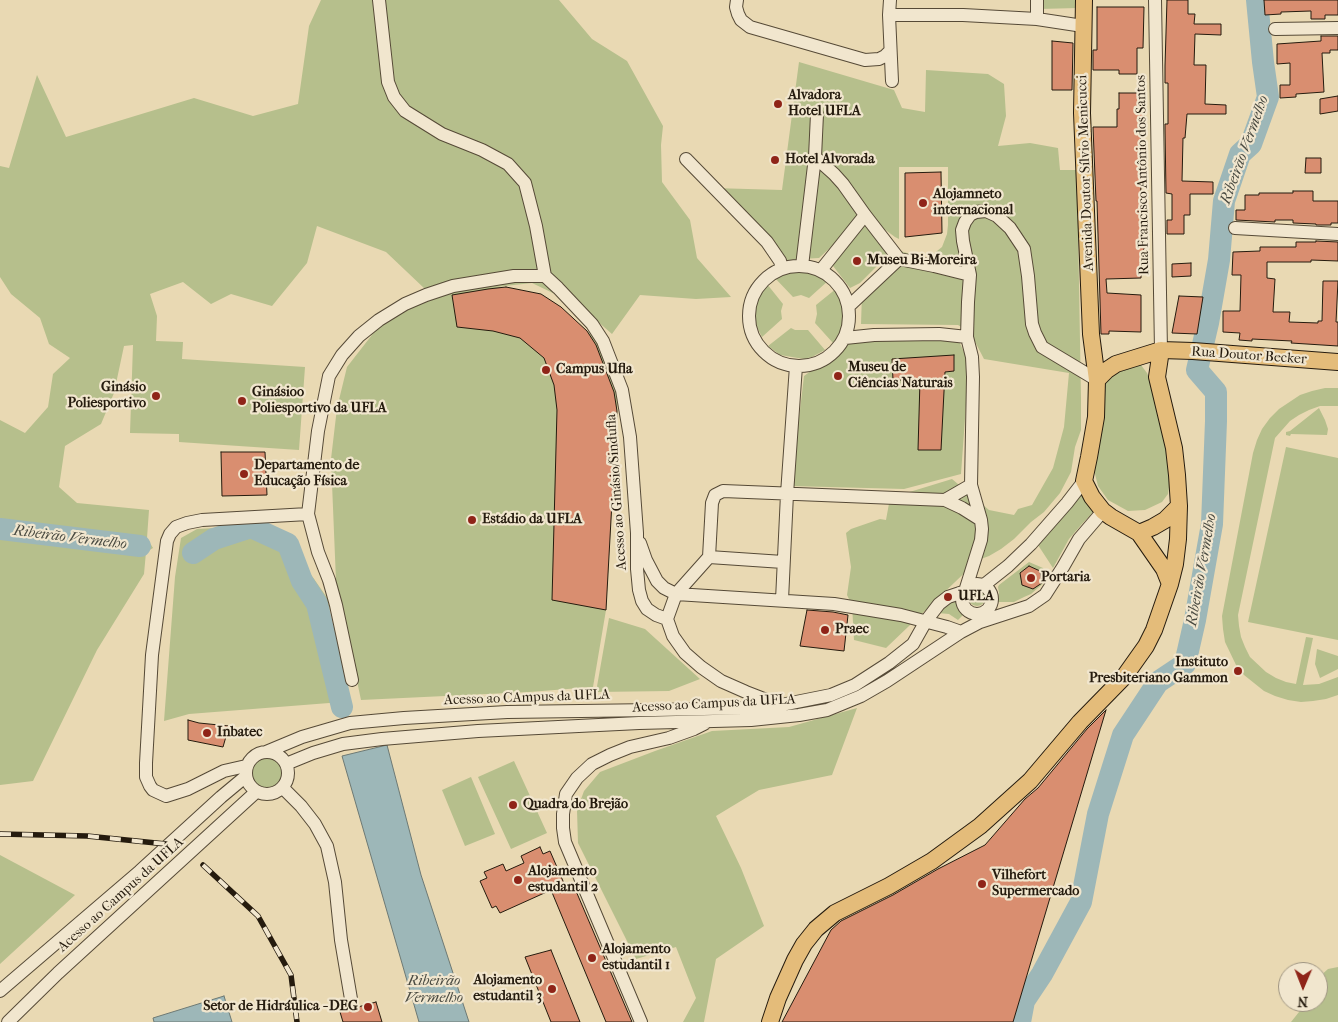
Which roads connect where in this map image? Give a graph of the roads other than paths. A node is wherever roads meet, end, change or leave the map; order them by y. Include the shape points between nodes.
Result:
1 (379, 0) edge
2 (737, 0) edge
3 (890, 0) edge
4 (1037, 0) edge
5 (1084, 0) edge
6 (1155, 0) edge
7 (889, 15) junction
8 (1037, 20) junction
9 (1083, 26) junction
10 (1338, 28) edge
11 (1275, 29) dead end
12 (890, 51) junction
13 (892, 81) dead end
14 (817, 114) dead end
15 (815, 157) junction
16 (686, 159) dead end
17 (864, 215) junction
18 (1236, 228) dead end
19 (1338, 234) edge
20 (899, 259) junction
21 (802, 266) junction
22 (782, 268) junction
23 (821, 270) junction
24 (545, 276) junction
25 (970, 276) junction
26 (848, 307) junction
27 (967, 336) junction
28 (845, 338) junction
29 (1092, 346) junction
30 (1161, 350) junction
31 (1136, 357) junction
32 (1338, 362) edge
33 (1116, 364) junction
34 (796, 366) junction
35 (1157, 377) junction
36 (1097, 380) junction
37 (1084, 481) junction
38 (971, 485) junction
39 (786, 494) junction
40 (945, 500) junction
41 (1179, 506) junction
42 (1103, 511) junction
43 (308, 514) junction
44 (981, 520) junction
45 (637, 533) junction
46 (1139, 533) junction
47 (709, 557) junction
48 (783, 562) junction
49 (1170, 584) junction
50 (984, 585) junction
51 (965, 590) junction
52 (676, 594) junction
53 (782, 600) junction
54 (980, 618) junction
55 (667, 619) junction
56 (926, 622) junction
57 (961, 632) junction
58 (352, 680) dead end
59 (782, 705) junction
60 (708, 721) junction
61 (639, 722) junction
62 (630, 746) junction
63 (266, 752) junction
64 (286, 764) junction
65 (246, 772) junction
66 (283, 788) junction
67 (256, 792) junction
68 (0, 991) edge
69 (351, 999) dead end
70 (8, 1022) edge
71 (641, 1022) edge
72 (770, 1022) edge

1 - 24 street via 388,82 394,97 405,111 442,134 508,164 525,183
2 - 12 street via 738,14 750,28 865,60 879,59
3 - 7 street
4 - 8 street
5 - 9 main road, Avenida Doutor Sílvio Menicucci
6 - 30 street, Rua Francisco Antônio dos Santos
7 - 8 street
7 - 12 street
8 - 9 street
9 - 29 main road, Avenida Doutor Sílvio Menicucci via 1082,113
10 - 11 street
12 - 13 street
14 - 15 street
15 - 17 street via 838,179
15 - 21 street
16 - 22 street via 767,242
17 - 20 street
17 - 23 street
18 - 19 street
20 - 25 street
20 - 26 street
21 - 22 street
21 - 23 street
22 - 34 street via 765,278 753,294 748,313 751,332 761,349 777,361
23 - 26 street via 837,282
24 - 43 street via 514,276 444,289 405,304 359,336 329,376 318,431
24 - 45 street, Acesso ao Ginásio/Sindufla via 592,324 603,341 622,390 630,436
25 - 27 street
25 - 36 street via 962,230 970,215 986,211 1010,228 1024,249 1030,314 1042,347
26 - 28 street via 850,319
27 - 28 street via 874,335
27 - 38 street via 973,378
28 - 34 street via 832,354 816,364
29 - 33 main road
29 - 36 main road, Avenida Doutor Sílvio Menicucci
30 - 31 main road, Rua Doutor Becker
30 - 32 main road, Rua Doutor Becker
30 - 35 main road
31 - 33 main road, Rua Doutor Becker
31 - 35 main road
33 - 36 main road
34 - 39 street
35 - 41 main road via 1174,448
36 - 37 main road, Avenida Doutor Sílvio Menicucci via 1096,417
37 - 42 main road
37 - 50 street via 1031,544
38 - 40 street
38 - 44 street
39 - 40 street
39 - 47 street via 723,491 715,495
39 - 48 street
40 - 44 street
41 - 46 main road via 1165,520
41 - 49 main road via 1178,539
42 - 46 main road
42 - 54 street, Acesso ao Campus da UFLA via 1079,539 1045,595 1029,606
43 - 58 street via 336,605
43 - 65 street via 202,520 176,528 167,541 152,655 146,777 153,790 166,796 224,771
44 - 51 street via 981,540
45 - 52 street via 657,581
45 - 55 street, Acesso ao Ginásio/Sindufla via 637,569 642,602 647,609
46 - 49 main road via 1164,569
47 - 48 street
47 - 52 street
48 - 53 street
49 - 72 main road via 1154,630 1124,677 1030,781 980,826 932,861 835,913 816,929 795,960
50 - 51 street via 972,585
50 - 54 street via 990,590 992,604
51 - 54 street via 962,604
51 - 56 street, Acesso ao CAmpus da UFLA via 939,604
52 - 53 street
52 - 55 street
53 - 56 street via 868,609
54 - 57 street, Acesso ao Campus da UFLA
55 - 59 street via 673,636 701,668 721,681
56 - 57 street
56 - 59 street, Acesso ao CAmpus da UFLA via 913,644 855,685 831,695
57 - 60 street, Acesso ao Campus da UFLA via 887,682 827,710 751,720
59 - 63 street, Acesso ao CAmpus da UFLA via 404,718 350,723
60 - 61 street, Acesso ao Campus da UFLA
60 - 62 street via 669,738
61 - 62 street
61 - 64 street, Acesso ao Campus da UFLA via 382,739 344,744
62 - 71 street via 592,764 577,778 566,794 563,828
63 - 64 street via 278,755
63 - 65 street, Acesso ao CAmpus da UFLA via 254,756
64 - 66 street via 288,777
65 - 67 street via 248,784
65 - 68 street, Acesso ao Campus da UFLA via 140,871
66 - 67 street via 270,795
66 - 69 street via 315,824 327,846
67 - 70 street, Acesso ao Campus da UFLA

